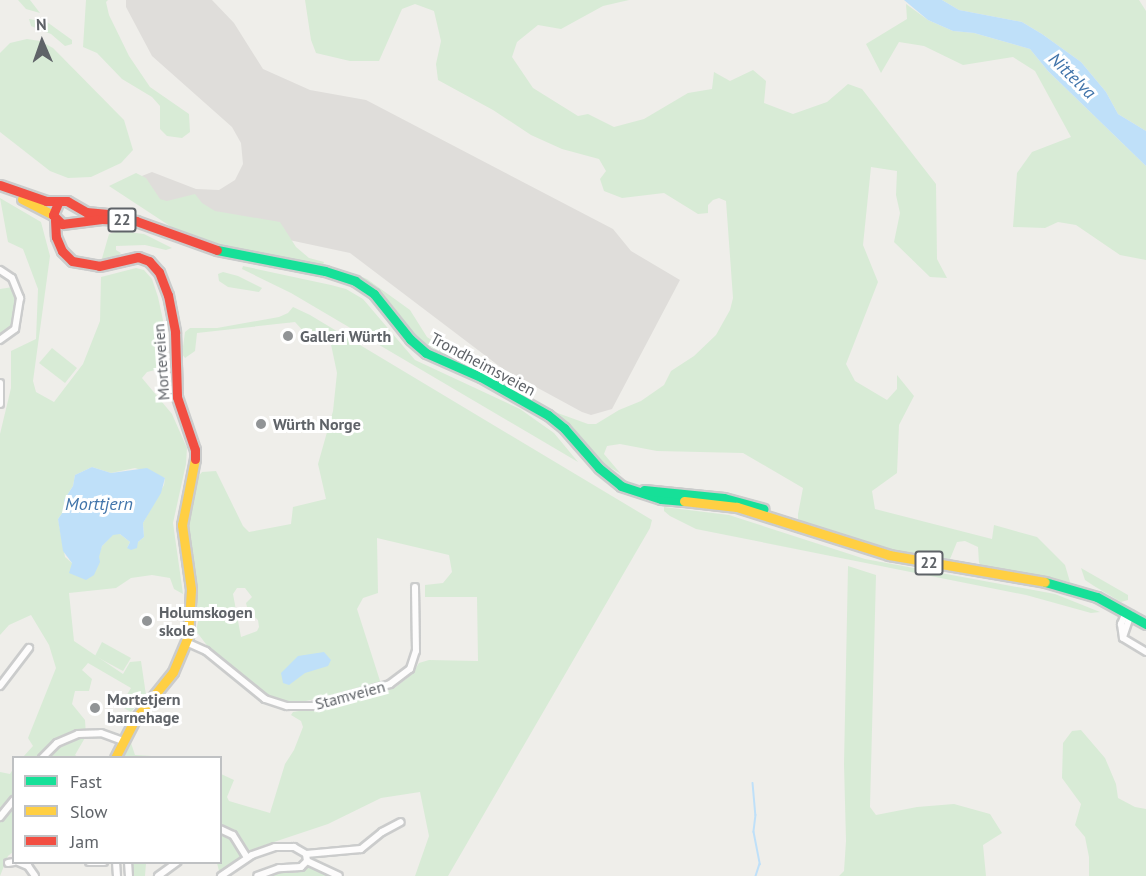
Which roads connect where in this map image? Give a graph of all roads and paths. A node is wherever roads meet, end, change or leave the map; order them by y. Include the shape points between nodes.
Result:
1 (0, 185) edge
2 (0, 190) edge
3 (57, 202) junction
4 (75, 207) junction
5 (54, 218) junction
6 (68, 223) junction
7 (171, 234) junction
8 (59, 244) junction
9 (0, 270) edge
10 (0, 340) edge
11 (0, 383) edge
12 (0, 404) edge
13 (415, 587) dead end
14 (1129, 618) junction
15 (1146, 624) edge
16 (1146, 631) edge
17 (186, 642) junction
18 (29, 648) dead end
19 (1146, 652) edge
20 (0, 686) edge
21 (123, 741) junction
22 (44, 756) edge
23 (116, 756) edge
24 (12, 802) edge
25 (0, 816) edge
26 (401, 822) dead end
27 (222, 830) edge
28 (247, 857) junction
29 (306, 858) junction
30 (23, 864) edge
31 (174, 864) edge
32 (35, 876) edge
33 (158, 876) edge
34 (221, 876) edge
35 (257, 876) edge
36 (339, 876) edge

1 - 3 main road, 22
2 - 5 main road, 22 via 35,204
3 - 4 main road, 22 via 67,201
3 - 5 main road
4 - 6 main road via 76,215
4 - 7 main road, Trondheimsveien / 22 via 92,213 144,218
5 - 6 main road, 22
5 - 8 main road
6 - 7 main road, Trondheimsveien / 22 via 123,220
6 - 8 street
7 - 14 main road, Trondheimsveien / 22 via 206,248 355,281 374,294 422,350 487,380 548,415 609,476 643,495 730,506 889,555 1031,579 1072,590
8 - 17 main road, Morteveien via 68,258 85,265 145,259 159,272 166,289 175,332 177,397 195,454 182,525 191,589 191,625
9 - 10 street via 12,278 20,298 15,329
11 - 12 street
13 - 17 street, Stamveien via 416,651 410,669 390,684 314,706 287,706 265,699 206,651
14 - 15 main road, Trondheimsveien / 22
14 - 16 main road, Trondheimsveien / 22
14 - 19 street via 1120,628 1123,638
17 - 21 main road, Morteveien via 170,677 135,719
18 - 20 street
21 - 22 street via 101,733 78,734 57,743
21 - 23 main road, Morteveien
24 - 25 street
26 - 29 street via 361,849
27 - 28 street via 233,835
28 - 29 street via 281,846 298,848
28 - 34 street
29 - 35 street via 299,868 279,868
29 - 36 street
30 - 32 street
31 - 33 street

